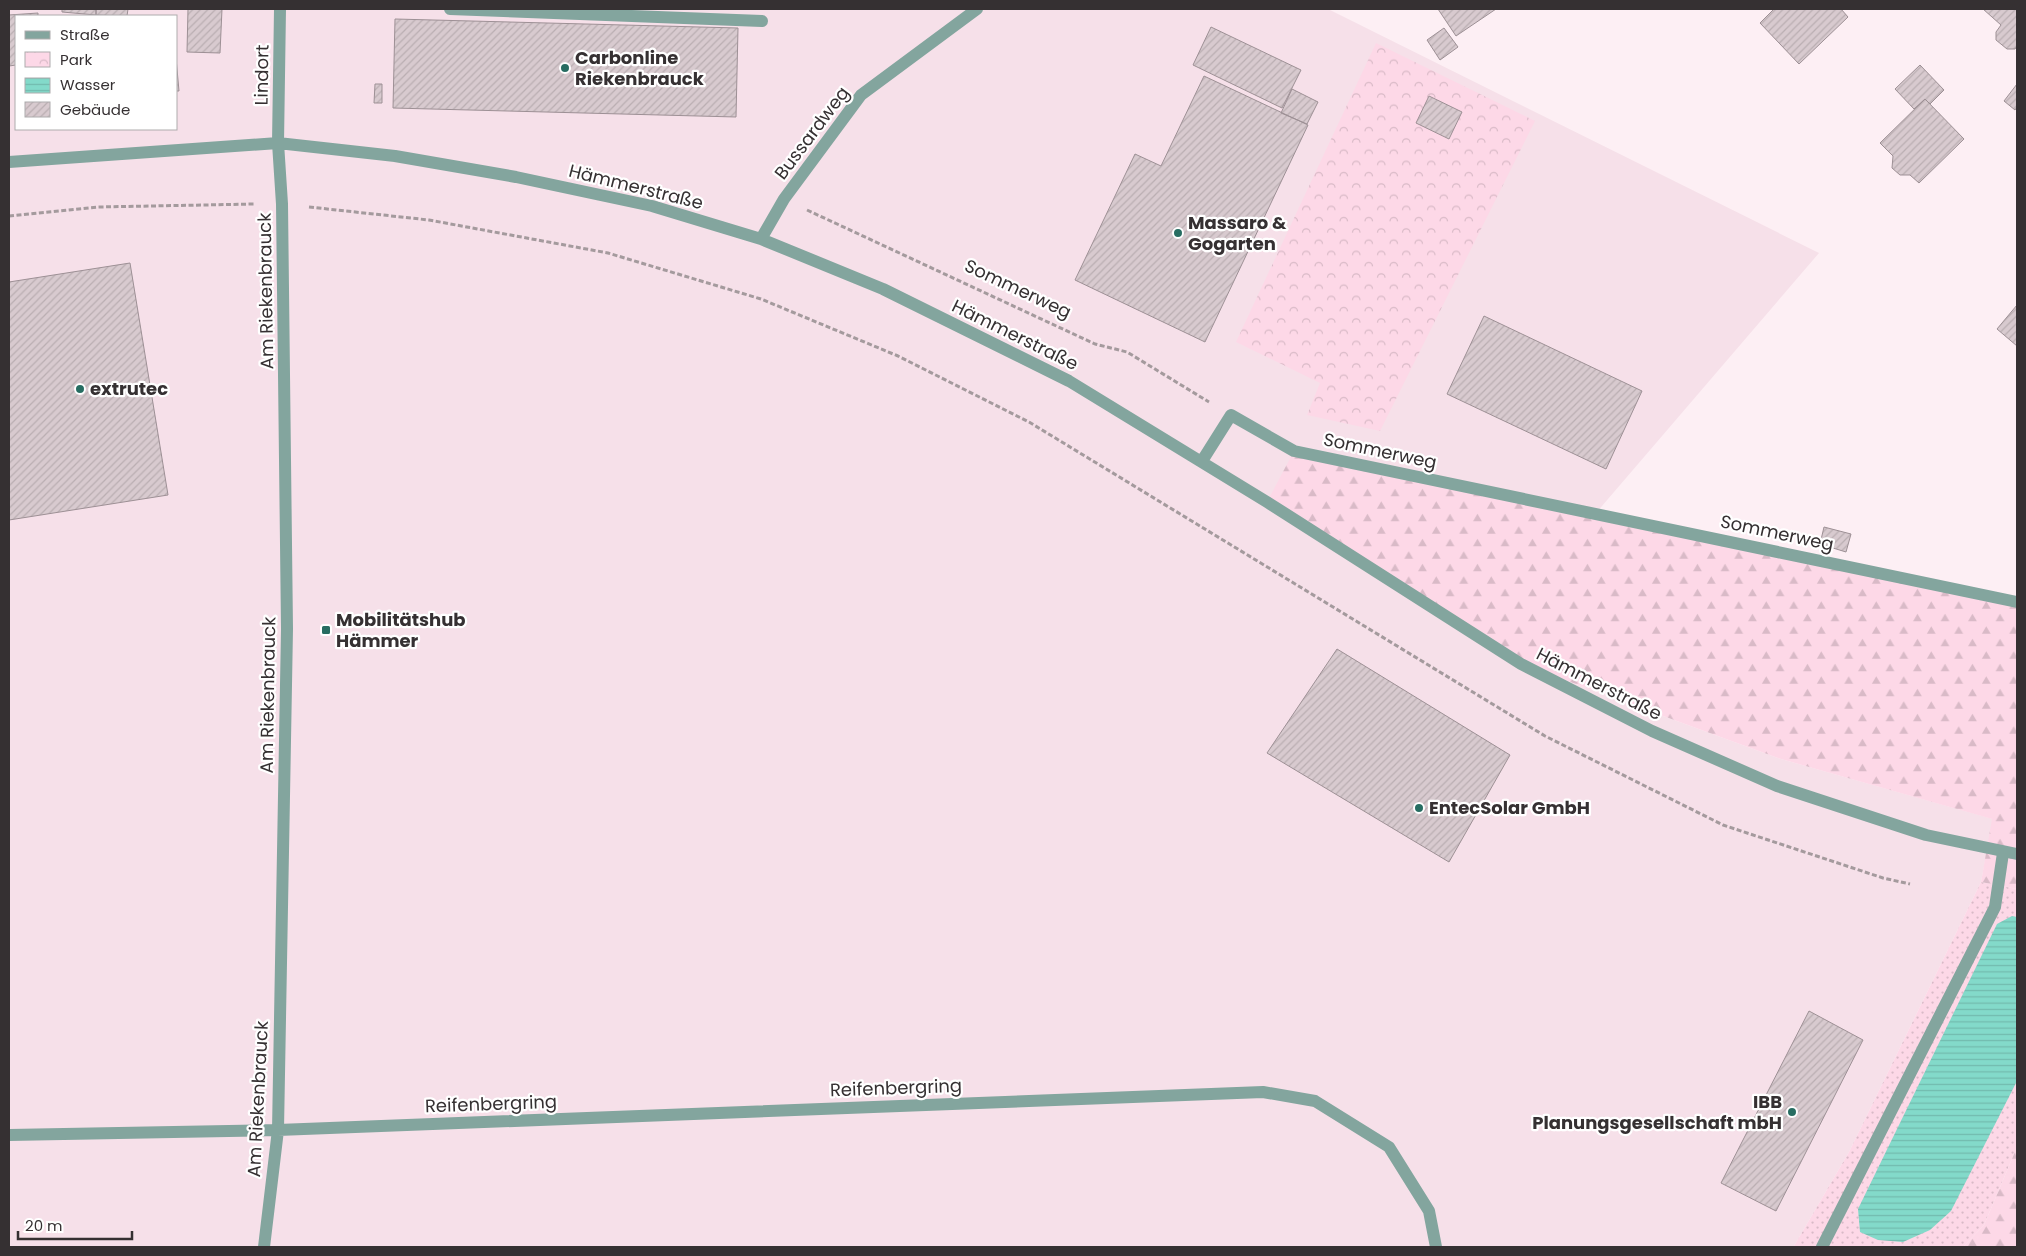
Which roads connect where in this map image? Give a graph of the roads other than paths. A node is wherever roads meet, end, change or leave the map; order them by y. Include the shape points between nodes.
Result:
1 (280, 9) edge
2 (450, 9) edge
3 (977, 9) edge
4 (762, 21) dead end
5 (278, 143) junction
6 (9, 162) edge
7 (761, 239) junction
8 (1202, 461) junction
9 (2017, 602) edge
10 (2003, 852) junction
11 (2017, 854) edge
12 (278, 1130) junction
13 (9, 1135) edge
14 (264, 1247) edge
15 (1436, 1247) edge
16 (1822, 1247) edge

1 - 5 street, Lindort
2 - 4 street
3 - 7 street, Bussardweg via 861,95 784,199
5 - 6 street, Hämmerstraße
5 - 7 street, Hämmerstraße via 396,156 516,177 652,206
5 - 12 street, Am Riekenbrauck via 282,204 287,629
7 - 8 street, Hämmerstraße via 883,290 1069,381
8 - 9 street, Sommerweg via 1230,415 1294,451
8 - 10 street, Hämmerstraße via 1521,664 1652,731 1777,786 1926,835
10 - 11 street, Hämmerstraße
10 - 16 street via 1995,907
12 - 13 street, Reifenbergring
12 - 14 street, Am Riekenbrauck
12 - 15 street, Reifenbergring via 1263,1092 1314,1101 1389,1147 1429,1211

